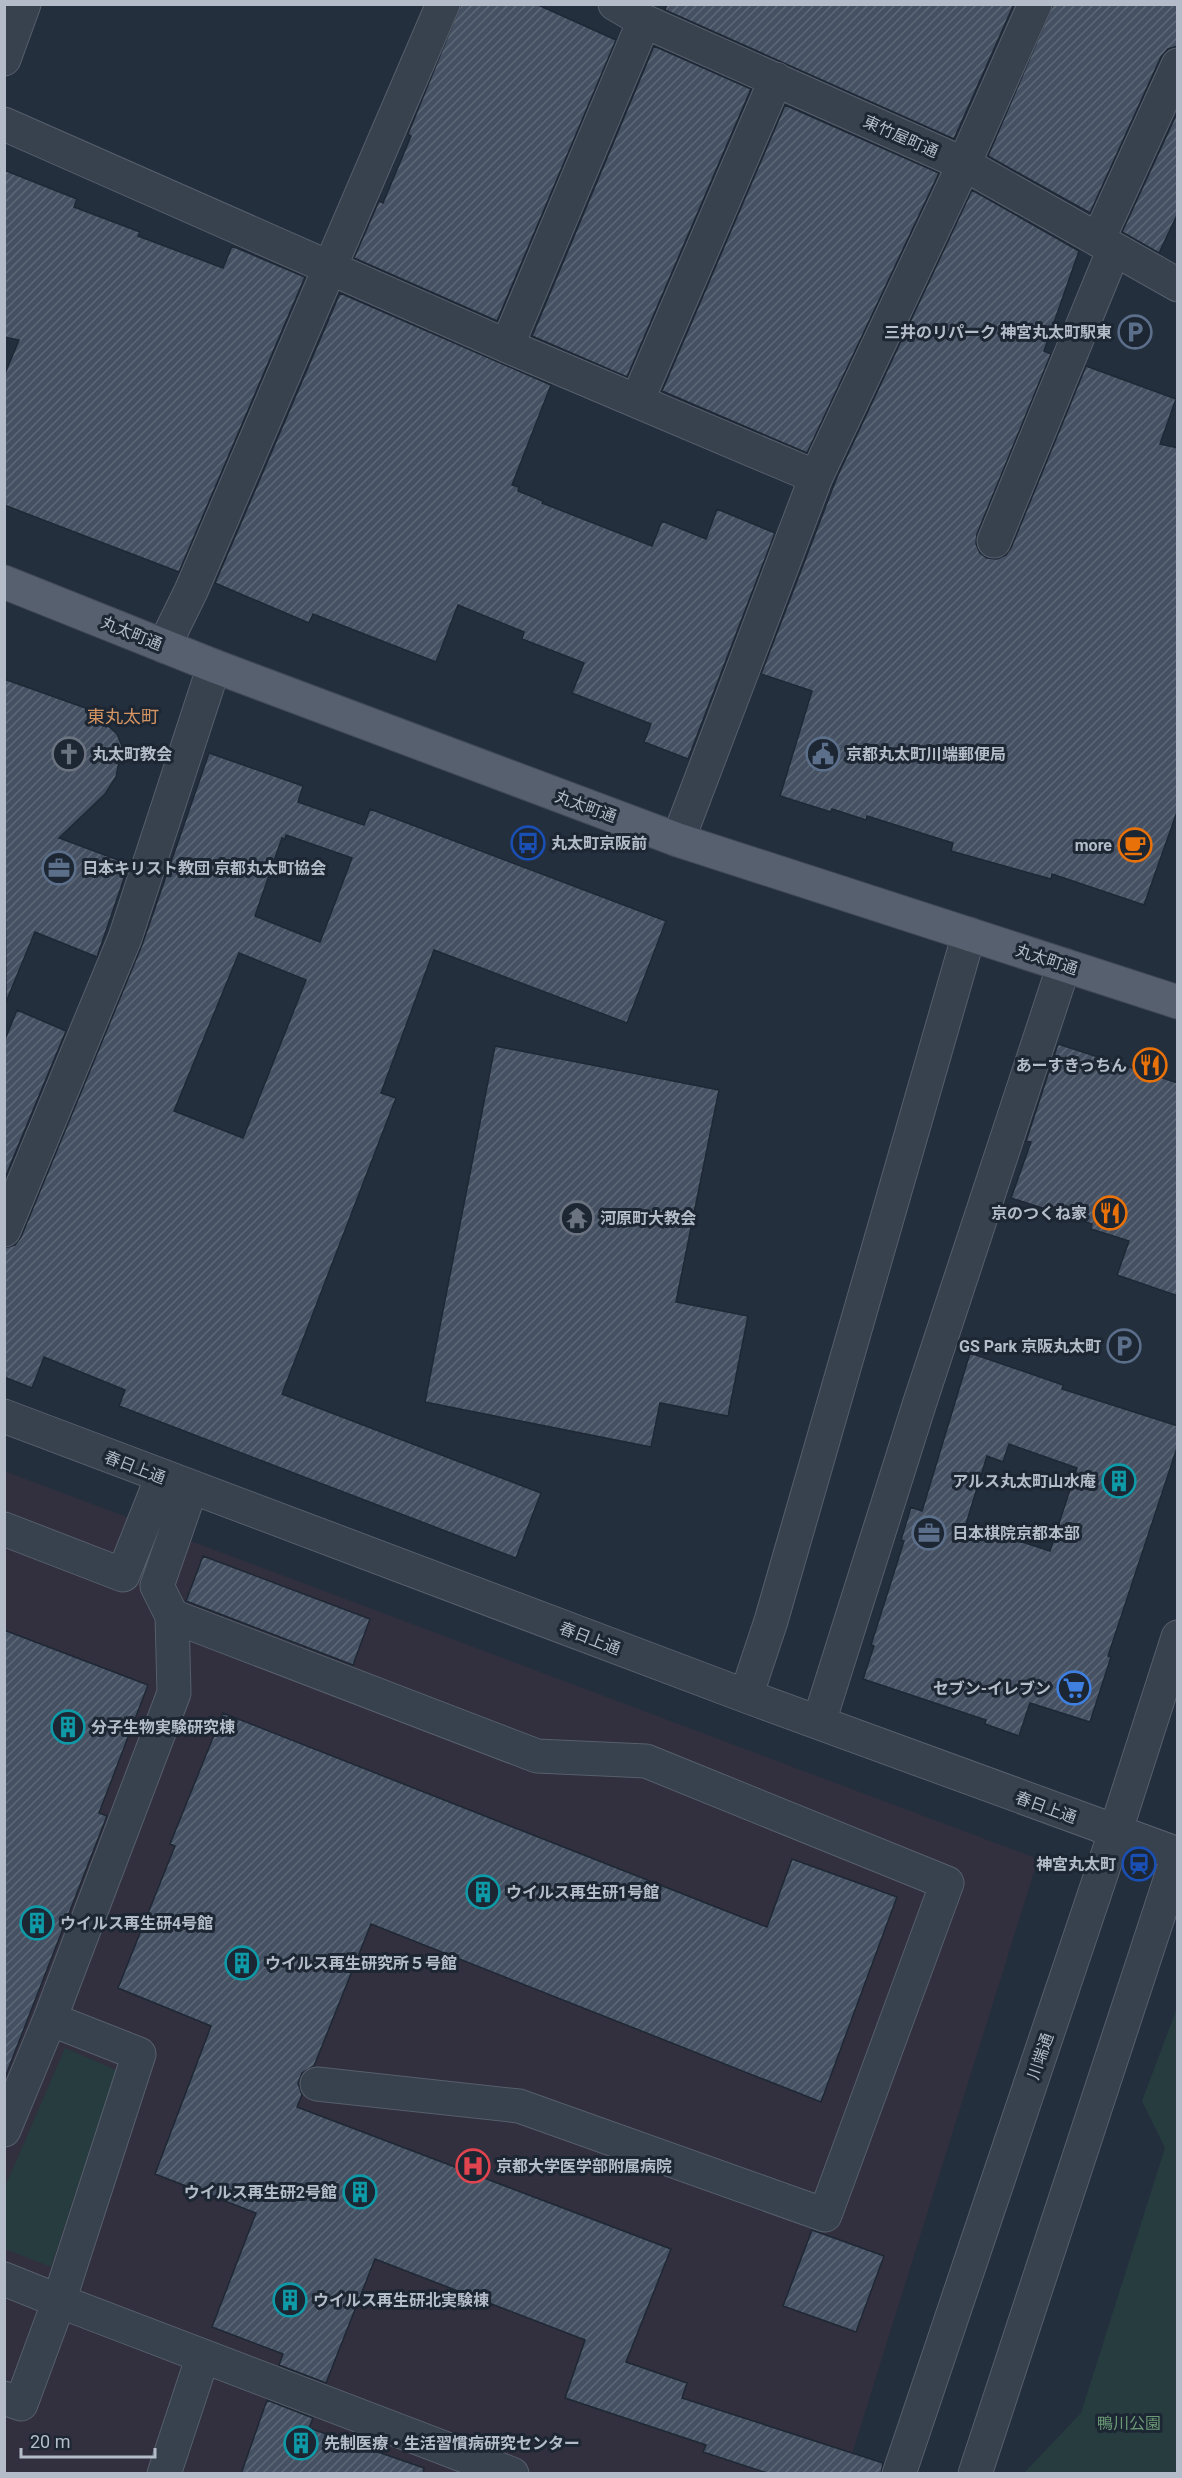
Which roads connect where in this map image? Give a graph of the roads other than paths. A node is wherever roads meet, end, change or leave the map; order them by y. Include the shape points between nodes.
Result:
1 (24, 4) edge
2 (443, 4) edge
3 (615, 4) edge
4 (1035, 4) edge
5 (644, 21) junction
6 (4, 59) edge
7 (1178, 65) edge
8 (776, 79) junction
9 (4, 124) edge
10 (964, 164) junction
11 (1106, 244) junction
12 (330, 267) junction
13 (1178, 285) edge
14 (507, 346) junction
15 (637, 401) junction
16 (816, 477) junction
17 (994, 541) dead end
18 (4, 582) edge
19 (164, 646) junction
20 (214, 666) junction
21 (678, 840) junction
22 (969, 934) junction
23 (1064, 965) junction
24 (1178, 1002) edge
25 (4, 1230) edge
26 (4, 1416) edge
27 (176, 1482) junction
28 (4, 1529) edge
29 (123, 1575) junction
30 (172, 1616) junction
31 (1178, 1637) edge
32 (746, 1696) junction
33 (819, 1722) junction
34 (1115, 1833) junction
35 (1178, 1855) edge
36 (50, 2019) junction
37 (317, 2084) dead end
38 (4, 2130) edge
39 (4, 2280) edge
40 (59, 2301) junction
41 (203, 2356) junction
42 (4, 2398) edge
43 (164, 2474) edge
44 (512, 2474) edge
45 (899, 2474) edge
46 (975, 2474) edge

1 - 6 street
2 - 12 street
3 - 5 street, 東竹屋町通
4 - 10 street
5 - 8 street, 東竹屋町通
5 - 14 street
7 - 11 street
8 - 10 street, 東竹屋町通
8 - 15 street
9 - 12 street
10 - 11 street, 東竹屋町通
10 - 16 street
11 - 13 street, 東竹屋町通
11 - 17 street
12 - 14 street
12 - 19 street
14 - 15 street
15 - 16 street
16 - 21 street
18 - 19 main road, 丸太町通
19 - 20 main road, 丸太町通
20 - 21 main road, 丸太町通
20 - 25 street via 124,938
21 - 22 main road, 丸太町通
22 - 23 main road, 丸太町通
22 - 32 street
23 - 24 main road, 丸太町通
23 - 33 street
26 - 27 street, 春日上通
27 - 29 street
27 - 30 street via 157,1586
27 - 32 street, 春日上通
28 - 29 street
29 - 30 street
30 - 36 street via 174,1693
30 - 37 street via 537,1756 646,1761 947,1883 825,2215 519,2106
31 - 34 street, 川端通
32 - 33 street, 春日上通
33 - 34 street, 春日上通
34 - 35 street, 春日上通
34 - 45 street, 川端通
35 - 46 street
36 - 38 street
36 - 40 street via 140,2054
39 - 40 street
40 - 41 street
40 - 42 street via 21,2404
41 - 43 street
41 - 44 street

